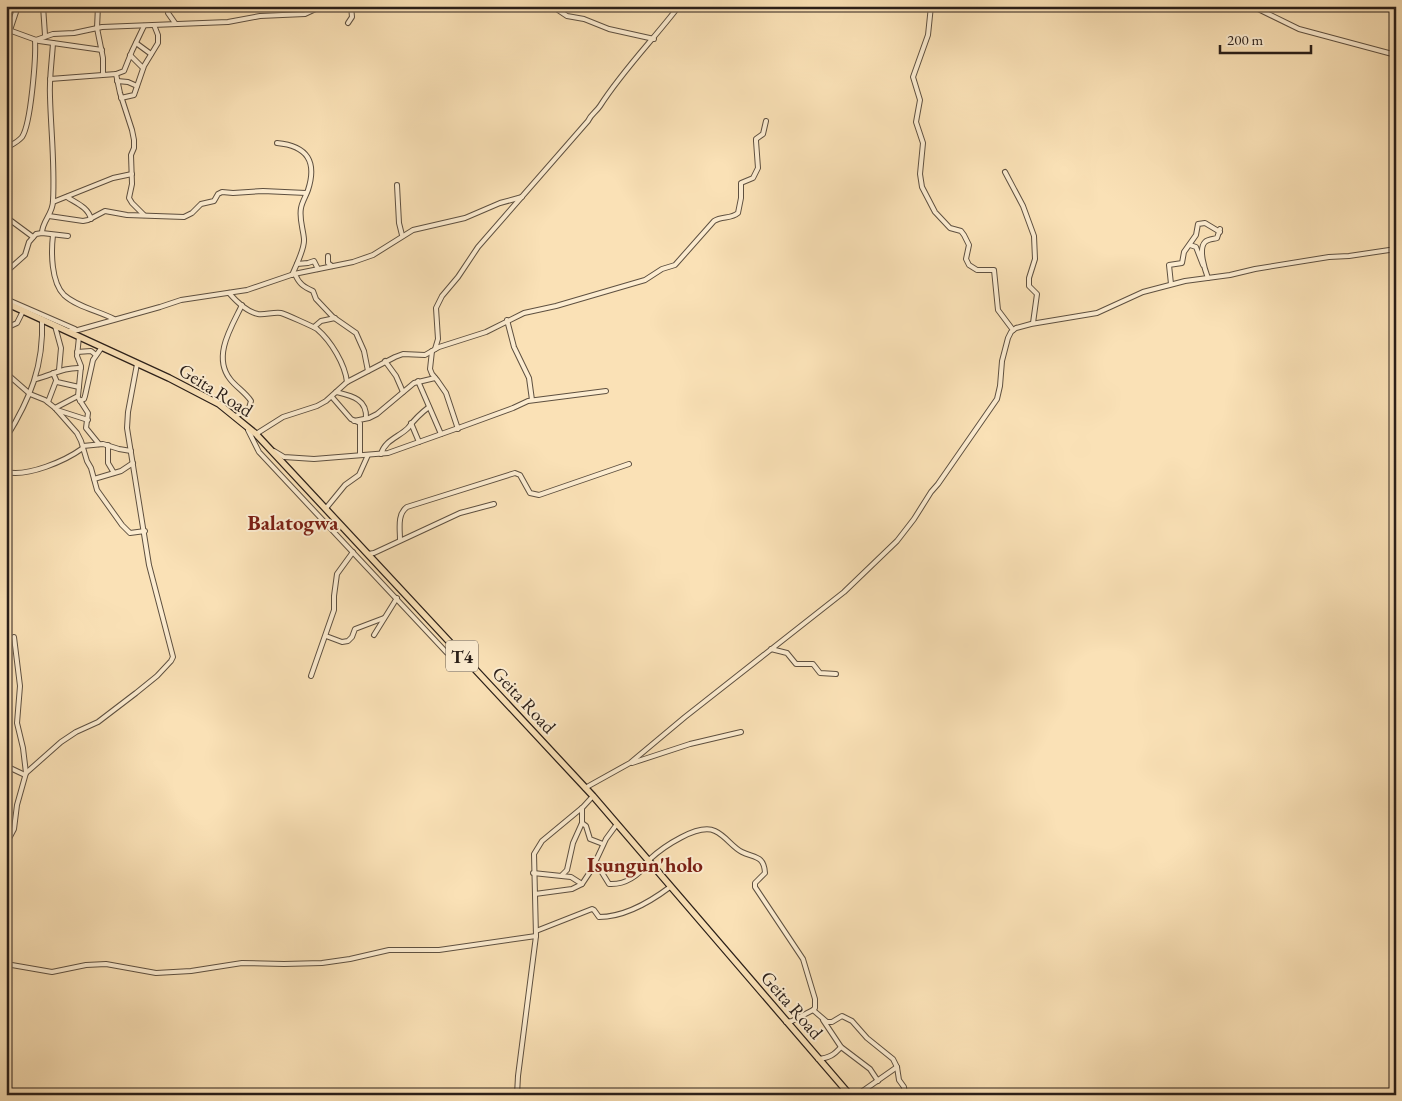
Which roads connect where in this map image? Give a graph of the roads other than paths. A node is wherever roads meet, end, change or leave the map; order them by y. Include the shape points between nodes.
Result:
1 (18, 6) edge
2 (43, 6) edge
3 (98, 6) edge
4 (168, 6) edge
5 (322, 6) edge
6 (345, 6) edge
7 (351, 6) edge
8 (365, 6) edge
9 (552, 6) edge
10 (679, 6) edge
11 (931, 6) edge
12 (1252, 6) edge
13 (175, 23) junction
14 (348, 23) dead end
15 (154, 25) junction
16 (144, 26) junction
17 (97, 28) junction
18 (8, 29) edge
19 (45, 36) junction
20 (654, 39) junction
21 (35, 40) junction
22 (53, 43) junction
23 (136, 43) junction
24 (102, 50) junction
25 (151, 54) junction
26 (130, 55) junction
27 (1396, 55) edge
28 (143, 68) junction
29 (103, 74) junction
30 (116, 74) junction
31 (50, 79) junction
32 (117, 81) junction
33 (137, 86) junction
34 (121, 98) junction
35 (766, 121) dead end
36 (277, 143) dead end
37 (6, 148) edge
38 (1005, 172) dead end
39 (132, 174) junction
40 (397, 185) dead end
41 (306, 193) junction
42 (67, 197) junction
43 (522, 197) junction
44 (53, 202) junction
45 (144, 215) junction
46 (50, 216) junction
47 (6, 217) edge
48 (91, 219) junction
49 (42, 233) junction
50 (53, 235) junction
51 (402, 235) junction
52 (68, 236) dead end
53 (33, 237) junction
54 (1188, 245) junction
55 (1396, 249) edge
56 (328, 256) dead end
57 (297, 264) junction
58 (332, 266) junction
59 (318, 269) junction
60 (1206, 270) junction
61 (6, 272) edge
62 (294, 274) junction
63 (1214, 277) junction
64 (1208, 278) junction
65 (1171, 284) junction
66 (229, 293) junction
67 (6, 299) edge
68 (6, 303) edge
69 (242, 305) junction
70 (23, 311) junction
71 (334, 318) junction
72 (42, 319) junction
73 (114, 319) junction
74 (507, 320) junction
75 (1033, 323) junction
76 (55, 326) junction
77 (314, 327) junction
78 (6, 328) edge
79 (1013, 330) junction
80 (78, 334) junction
81 (102, 347) junction
82 (433, 350) junction
83 (78, 352) junction
84 (96, 355) junction
85 (385, 361) junction
86 (137, 364) junction
87 (81, 368) junction
88 (59, 370) junction
89 (368, 370) junction
90 (6, 373) edge
91 (53, 373) junction
92 (435, 378) junction
93 (36, 379) junction
94 (56, 381) junction
95 (418, 381) junction
96 (347, 382) junction
97 (79, 387) junction
98 (606, 391) dead end
99 (336, 392) junction
100 (403, 392) junction
101 (30, 394) junction
102 (332, 397) junction
103 (78, 398) junction
104 (532, 400) junction
105 (48, 402) junction
106 (429, 407) junction
107 (56, 409) junction
108 (235, 416) junction
109 (366, 418) junction
110 (88, 420) junction
111 (354, 421) junction
112 (411, 422) junction
113 (245, 424) junction
114 (458, 428) junction
115 (256, 434) junction
116 (440, 434) junction
117 (6, 438) edge
118 (419, 442) junction
119 (99, 444) junction
120 (108, 444) junction
121 (83, 447) junction
122 (272, 450) junction
123 (131, 451) junction
124 (382, 454) junction
125 (360, 455) junction
126 (368, 455) junction
127 (133, 463) junction
128 (629, 464) dead end
129 (6, 472) edge
130 (114, 473) junction
131 (94, 479) junction
132 (494, 504) dead end
133 (325, 507) junction
134 (145, 531) junction
135 (400, 540) junction
136 (353, 552) junction
137 (368, 554) junction
138 (397, 598) junction
139 (384, 618) junction
140 (374, 635) dead end
141 (326, 636) junction
142 (14, 637) dead end
143 (771, 649) junction
144 (447, 653) dead end
145 (836, 674) dead end
146 (311, 676) dead end
147 (741, 732) dead end
148 (630, 763) junction
149 (6, 766) edge
150 (25, 774) junction
151 (585, 788) junction
152 (593, 796) junction
153 (582, 808) junction
154 (582, 823) junction
155 (617, 824) junction
156 (6, 844) edge
157 (603, 844) junction
158 (648, 860) junction
159 (594, 865) junction
160 (533, 873) junction
161 (562, 875) junction
162 (582, 884) junction
163 (670, 886) junction
164 (534, 894) junction
165 (536, 934) junction
166 (6, 964) edge
167 (813, 1010) junction
168 (822, 1018) junction
169 (786, 1022) junction
170 (841, 1047) junction
171 (818, 1059) junction
172 (898, 1067) junction
173 (878, 1080) junction
174 (518, 1095) edge
175 (850, 1095) edge
176 (857, 1095) edge
177 (905, 1095) edge

1 - 18 street
2 - 19 street
3 - 17 street
4 - 13 street via 168,13
5 - 13 street via 305,14 228,22
6 - 7 street
7 - 8 street
7 - 14 street via 352,17
9 - 20 street via 567,16
10 - 20 street
11 - 79 street via 929,31 913,77 920,100 916,124 923,143 922,187 935,212 950,228 964,235 969,265 977,270 994,270 998,310
12 - 27 street via 1299,28
13 - 15 street
15 - 16 street
15 - 25 street via 158,40
16 - 17 street
16 - 23 street
17 - 19 street
17 - 24 street
18 - 21 street
19 - 21 street
20 - 43 street via 638,54 588,121
21 - 22 street
21 - 37 street via 27,124 22,138
22 - 24 street
22 - 31 street
23 - 25 street
23 - 26 street
24 - 29 street
25 - 28 street
26 - 28 street
26 - 30 street via 124,71
28 - 33 street
29 - 30 street
29 - 31 street
30 - 32 street
31 - 44 street
32 - 33 street
32 - 34 street
33 - 34 street via 134,95
34 - 39 street via 132,130
35 - 74 street via 763,134 756,139 758,168 753,178 742,183 738,213 714,221 675,265 638,283
36 - 41 street via 290,144 311,161
38 - 75 street via 1034,236 1034,259 1028,278 1037,294
39 - 42 street via 113,178
39 - 45 street via 129,198
40 - 51 street
41 - 45 street via 222,192 214,201 201,204 184,217
41 - 57 street via 300,214 304,242
42 - 44 street
42 - 48 street via 79,203
43 - 51 street via 465,218
43 - 82 street via 473,253 438,302 438,339
44 - 46 street
45 - 48 street via 106,211
46 - 48 street via 83,221
46 - 49 street
47 - 53 street
49 - 50 street
49 - 53 street
50 - 52 street
50 - 73 street via 52,259 63,294
51 - 58 street via 373,255
53 - 61 street via 25,255
54 - 60 street via 1196,246
54 - 60 street via 1201,223 1220,230 1217,238 1204,244
54 - 65 street via 1182,262 1169,265
55 - 63 street
56 - 58 street via 328,263
57 - 59 street via 314,261
57 - 62 street
58 - 59 street
59 - 62 street
60 - 63 street
60 - 64 street
62 - 66 street
62 - 71 street via 300,283 313,291 316,299
63 - 64 street
64 - 65 street
65 - 75 street via 1138,294 1097,313
66 - 69 street
66 - 73 street via 181,300
67 - 80 street
68 - 70 highway, Geita Road / T4
69 - 77 street via 257,314 282,313
69 - 108 street via 230,329 223,360 229,378 252,401 248,411
70 - 72 highway, Geita Road / T4
70 - 78 street via 17,323
71 - 77 street via 319,322
71 - 89 street via 356,333
72 - 76 highway, Geita Road / T4
72 - 93 street
73 - 80 street
74 - 82 street via 478,335
74 - 104 street via 514,347 529,378
75 - 79 street
76 - 80 highway, Geita Road / T4
76 - 88 street via 61,348
77 - 96 street via 333,348 345,370
79 - 143 street via 1002,361 997,399 914,519 897,541 844,592
80 - 81 highway, Geita Road / T4
80 - 83 street
81 - 84 street
81 - 86 highway, Geita Road / T4
82 - 85 street via 421,356 403,354
82 - 92 street via 430,369
83 - 84 street via 91,351
83 - 87 street
84 - 103 street via 84,399
85 - 89 street
85 - 100 street
86 - 108 highway, Geita Road / T4 via 178,382
86 - 123 street via 127,420
87 - 88 street
87 - 97 street
88 - 91 street
89 - 96 street
90 - 101 street
91 - 93 street
91 - 94 street
92 - 95 street
92 - 114 street via 446,393
93 - 101 street
94 - 97 street
94 - 105 street
95 - 100 street
95 - 106 street
96 - 99 street
97 - 103 street
98 - 104 street
99 - 102 street
99 - 109 street via 358,398
100 - 109 street via 377,414
101 - 105 street
101 - 117 street
102 - 111 street
102 - 115 street via 317,406 283,417
103 - 107 street
103 - 110 street via 87,411
104 - 114 street
105 - 107 street
106 - 112 street
106 - 116 street
107 - 110 street
107 - 121 street
108 - 113 highway, Geita Road / T4
109 - 111 street
110 - 119 street via 85,426
111 - 125 street via 360,423
112 - 118 street
112 - 124 street via 388,442
113 - 115 highway, Geita Road / T4
113 - 136 street via 259,452
114 - 116 street
115 - 122 highway, Geita Road / T4
116 - 118 street
118 - 124 street
119 - 120 street
119 - 121 street
120 - 123 street via 119,450
120 - 130 street via 108,463
121 - 129 street via 52,465
121 - 131 street
122 - 125 street via 284,457 314,460
122 - 133 highway, Geita Road / T4
123 - 127 street
124 - 126 street
125 - 126 street
126 - 133 street via 359,475 345,484
127 - 130 street
127 - 134 street
128 - 135 street via 539,495 530,493 520,475 515,473 407,507 401,512
130 - 131 street
131 - 134 street via 97,490 128,533
132 - 135 street via 460,513
133 - 137 highway, Geita Road / T4
134 - 150 street via 149,566 171,661 117,708 61,742
135 - 137 street
136 - 138 street
136 - 141 street via 338,574 334,610
137 - 151 highway, Geita Road / T4
138 - 139 street
138 - 144 street
139 - 140 street
139 - 141 street via 355,629 348,642
141 - 146 street
142 - 150 street via 20,686 17,723
143 - 145 street via 787,654 796,664 813,664 820,673
143 - 148 street
147 - 148 street
148 - 151 street
149 - 150 street
150 - 156 street via 14,829
151 - 152 highway, Geita Road / T4
152 - 153 street
152 - 155 highway, Geita Road / T4
153 - 154 street
153 - 160 street via 538,845
154 - 157 street via 590,838
154 - 161 street via 567,870
155 - 157 street
155 - 158 highway, Geita Road / T4
157 - 159 street
158 - 159 street via 642,871 631,879 613,884 609,884
158 - 163 highway, Geita Road / T4
158 - 167 street via 677,840 705,830 714,830 745,854 758,857 765,870 755,887 803,959 815,999
159 - 162 street
160 - 161 street
160 - 164 street
161 - 162 street
162 - 164 street via 572,889
163 - 165 street via 620,915 599,917 592,909
163 - 169 highway, Geita Road / T4
164 - 165 street
165 - 166 street via 439,950 389,950 322,963 242,963 156,973 106,964 52,972
165 - 174 street
167 - 168 street
167 - 169 street
168 - 170 street
168 - 172 street via 829,1022 842,1016 847,1018
169 - 171 highway, Geita Road / T4
170 - 171 street via 827,1058
170 - 173 street via 870,1069
171 - 175 highway, Geita Road / T4
172 - 173 street
172 - 177 street
173 - 176 street

